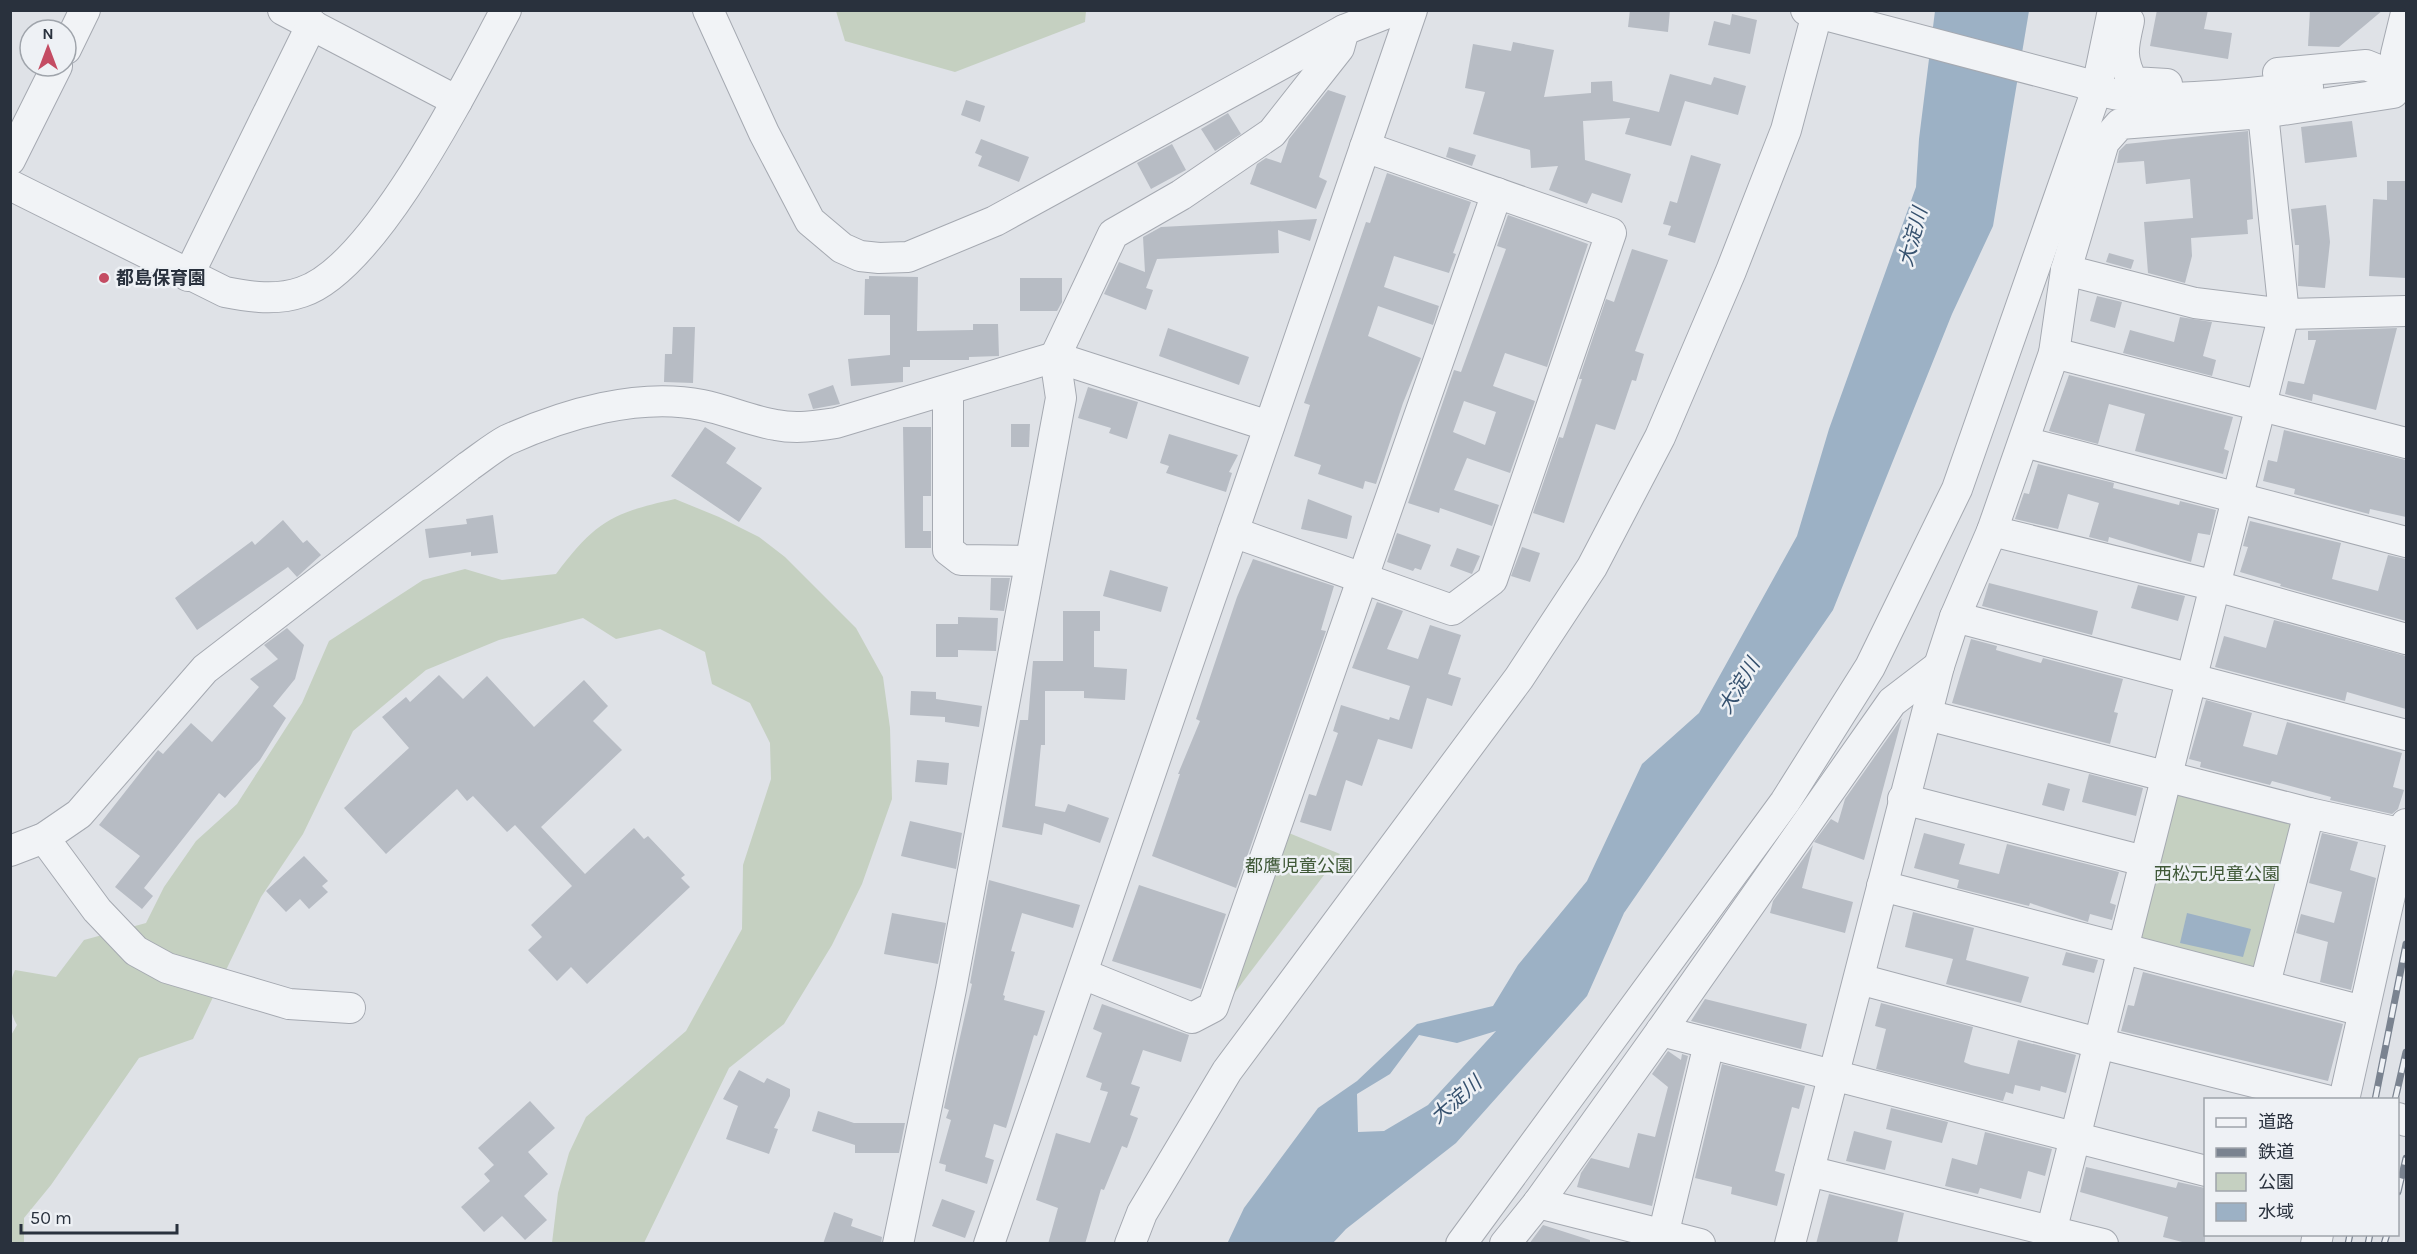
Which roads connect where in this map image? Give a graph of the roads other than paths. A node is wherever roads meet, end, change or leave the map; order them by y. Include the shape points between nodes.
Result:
1 (85, 10) edge
2 (283, 10) edge
3 (506, 10) edge
4 (708, 10) edge
5 (1395, 10) edge
6 (1412, 10) edge
7 (2113, 10) edge
8 (2132, 10) edge
9 (1814, 11) edge
10 (2406, 13) edge
11 (78, 24) edge
12 (312, 24) junction
13 (1344, 30) junction
14 (51, 78) edge
15 (2404, 79) edge
16 (2090, 87) junction
17 (457, 101) junction
18 (2263, 113) junction
19 (1365, 147) junction
20 (10, 160) edge
21 (10, 185) edge
22 (1497, 193) junction
23 (2066, 270) junction
24 (188, 276) junction
25 (2406, 311) edge
26 (2284, 314) junction
27 (2054, 353) junction
28 (1055, 357) junction
29 (948, 391) junction
30 (2260, 406) junction
31 (1269, 426) junction
32 (2024, 442) junction
33 (2406, 443) edge
34 (2236, 497) junction
35 (1992, 531) junction
36 (1233, 532) junction
37 (2406, 542) edge
38 (1030, 561) junction
39 (1360, 579) junction
40 (2216, 586) junction
41 (1955, 617) junction
42 (2406, 639) edge
43 (1939, 666) junction
44 (2191, 677) junction
45 (1927, 715) junction
46 (2406, 735) edge
47 (2166, 775) junction
48 (1903, 799) junction
49 (2309, 813) junction
50 (2405, 829) edge
51 (44, 838) junction
52 (10, 852) edge
53 (2144, 861) junction
54 (1882, 886) junction
55 (2121, 949) junction
56 (1083, 974) junction
57 (1859, 979) junction
58 (2265, 984) junction
59 (350, 1008) dead end
60 (2363, 1011) junction
61 (1661, 1031) junction
62 (2097, 1043) junction
63 (1709, 1044) junction
64 (1834, 1077) junction
65 (2318, 1098) edge
66 (2344, 1098) edge
67 (2074, 1137) junction
68 (2204, 1170) edge
69 (1809, 1171) junction
70 (1538, 1203) junction
71 (2049, 1237) edge
72 (1663, 1239) edge
73 (898, 1244) edge
74 (989, 1244) edge
75 (1130, 1244) edge
76 (1461, 1244) edge
77 (1505, 1244) edge
78 (1700, 1244) edge
79 (1790, 1244) edge
80 (2103, 1244) edge

1 - 11 street
2 - 12 street
3 - 17 street
4 - 13 street via 764,133 810,221 842,248 860,256 879,258 908,257 995,221
5 - 13 street
6 - 19 street
7 - 16 street
8 - 15 street via 2124,65 2133,82 2153,85 2366,65
9 - 16 street
9 - 75 street via 1786,130 1731,271 1660,437 1592,567 1519,678 1227,1071 1142,1213
10 - 15 street via 2396,54
12 - 17 street
12 - 24 street
13 - 28 street via 1339,48 1272,133 1181,195 1113,234
14 - 20 street
15 - 16 street via 2223,95 2129,98
15 - 18 street via 2393,93
16 - 76 street via 1958,489 1870,667 1785,802
17 - 24 street via 377,226 338,271 303,292 279,298 225,292
18 - 23 street via 2120,124 2104,142
18 - 26 street
19 - 22 street
19 - 31 street
21 - 24 street
22 - 39 street
22 - 39 street via 1611,233 1492,580 1452,610
23 - 26 street via 2195,303
23 - 27 street
25 - 26 street
26 - 30 street
27 - 30 street
27 - 32 street
28 - 29 street
28 - 31 street
28 - 38 street via 1061,398
29 - 38 street via 948,550 961,560
29 - 51 street via 836,423 803,427 777,425 702,405 652,400 620,404 506,441 204,669 79,814
30 - 33 street
30 - 34 street
31 - 36 street
32 - 34 street
32 - 35 street
34 - 37 street
34 - 40 street
35 - 40 street
35 - 41 street
36 - 39 street
36 - 56 street
38 - 73 street via 951,988
39 - 56 street via 1213,1007 1192,1018
40 - 42 street
40 - 44 street
41 - 43 street
41 - 44 street
43 - 45 street
43 - 61 street via 1892,702
44 - 46 street
44 - 47 street
45 - 47 street
45 - 48 street
47 - 49 street
47 - 53 street
48 - 53 street
48 - 54 street
49 - 50 street
49 - 58 street
50 - 60 street
51 - 52 street
51 - 59 street via 97,910 135,951 167,968 289,1004
53 - 55 street
54 - 55 street
54 - 57 street
55 - 58 street
55 - 62 street
56 - 74 street
57 - 62 street
57 - 64 street
58 - 60 street
60 - 66 street
61 - 63 street
61 - 70 street
62 - 65 street
62 - 67 street
63 - 64 street
63 - 72 street
64 - 67 street
64 - 69 street
67 - 68 street
67 - 71 street
69 - 71 street
69 - 79 street
70 - 72 street
70 - 77 street
71 - 80 street
72 - 78 street

